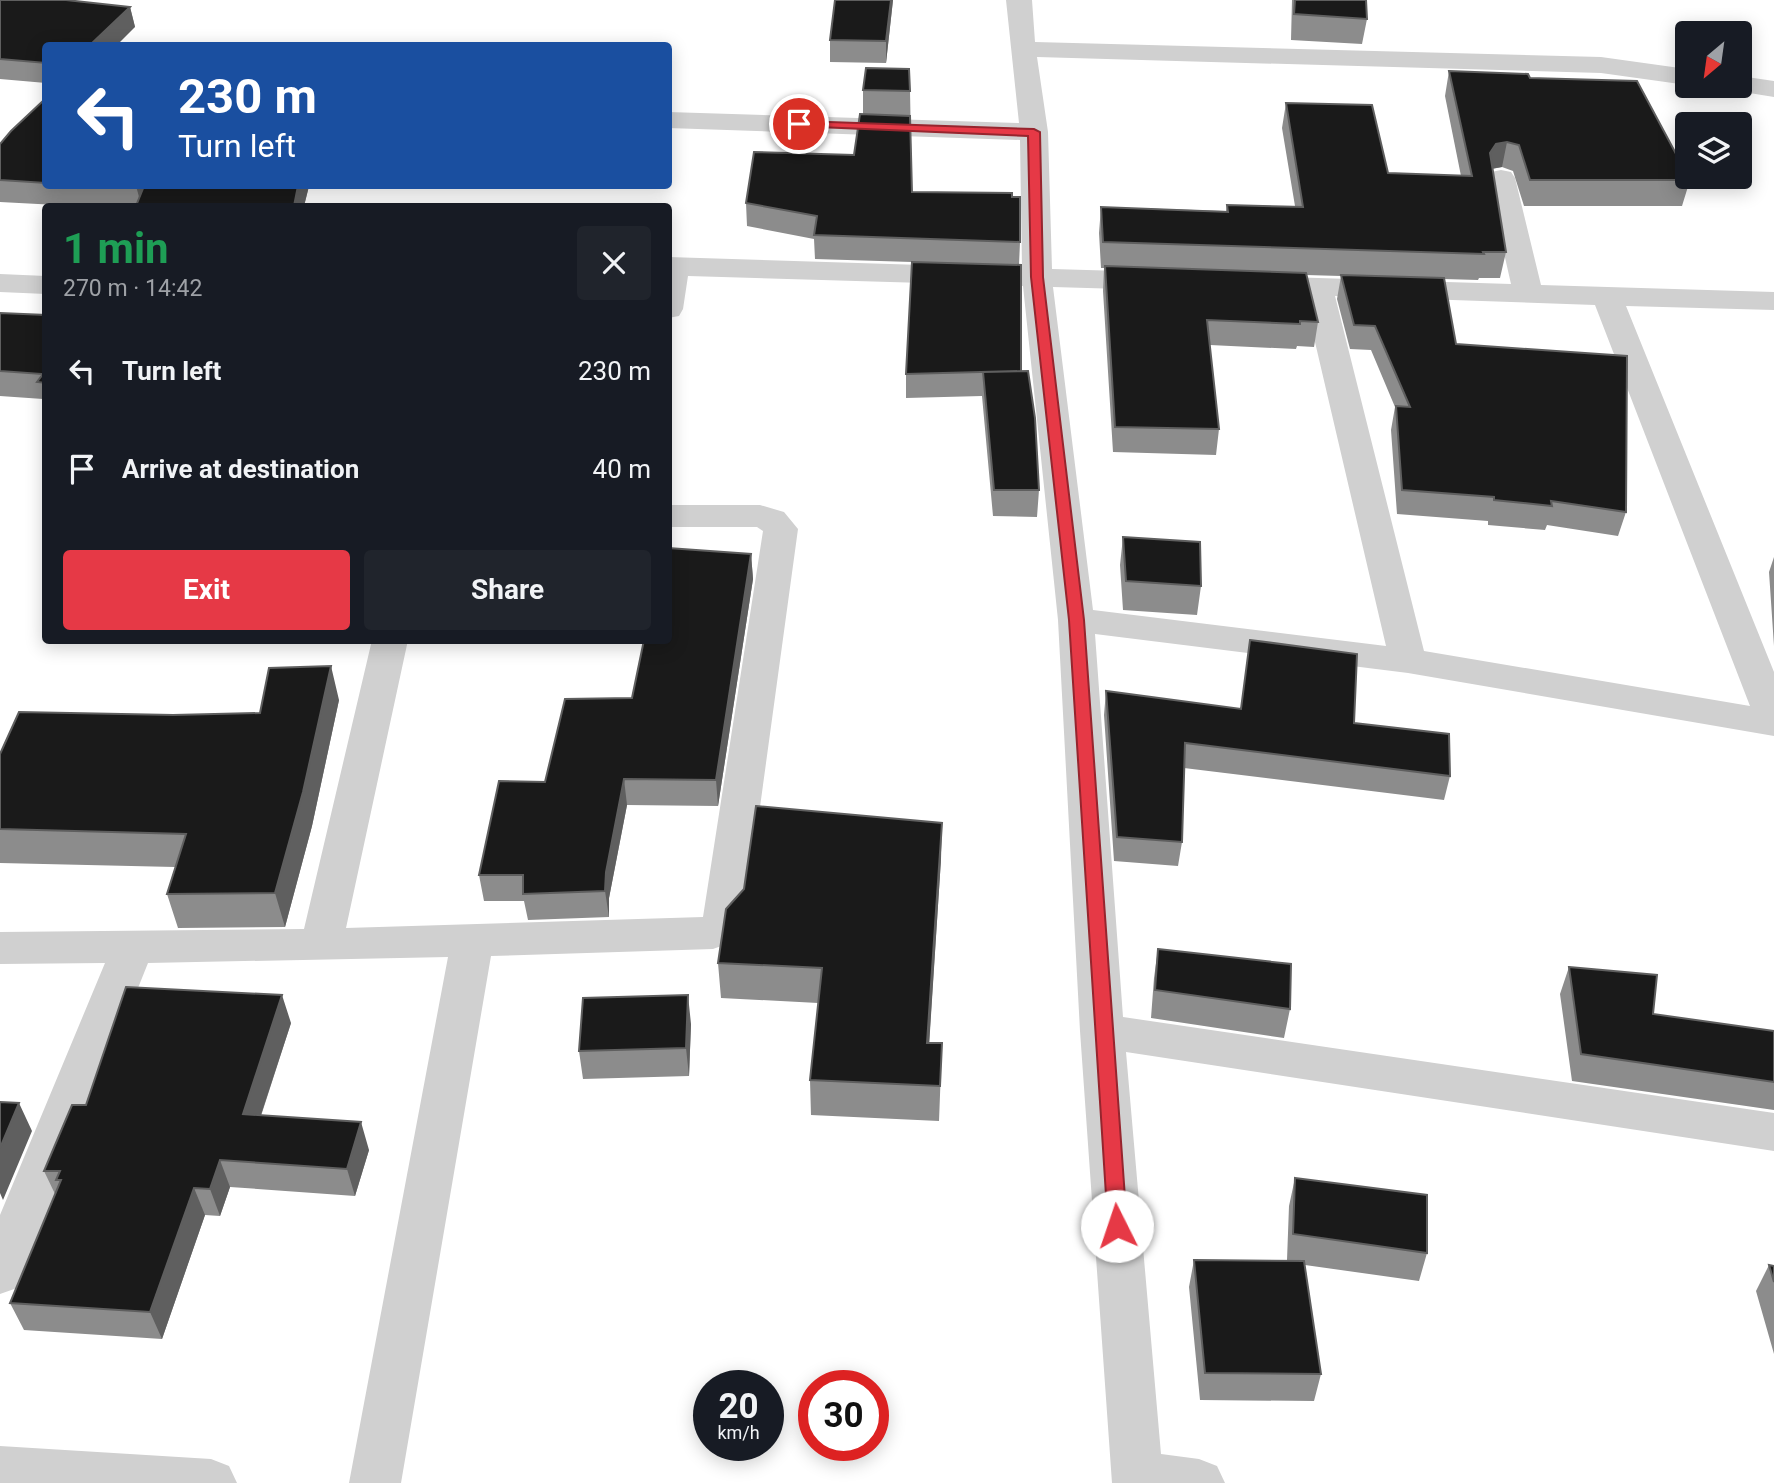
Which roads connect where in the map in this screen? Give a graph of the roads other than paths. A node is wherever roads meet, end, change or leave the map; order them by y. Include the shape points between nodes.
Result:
1 (1019, 0) edge
2 (1023, 49) junction
3 (1675, 75) edge
4 (1752, 86) edge
5 (1774, 89) edge
6 (672, 120) edge
7 (1034, 132) junction
8 (1501, 178) dead end
9 (672, 266) edge
10 (1037, 277) junction
11 (0, 282) edge
12 (1191, 283) edge
13 (1233, 284) edge
14 (42, 285) edge
15 (1317, 287) junction
16 (1528, 293) junction
17 (1607, 297) junction
18 (1774, 301) edge
19 (672, 516) edge
20 (1076, 620) junction
21 (389, 644) edge
22 (1408, 661) junction
23 (1774, 721) edge
24 (472, 941) junction
25 (321, 945) junction
26 (133, 947) junction
27 (0, 948) edge
28 (1102, 1031) junction
29 (1774, 1132) edge
30 (0, 1273) edge
31 (0, 1470) edge
32 (1138, 1480) edge
33 (211, 1483) edge
34 (375, 1483) edge
35 (1199, 1483) edge

1 - 2 street
2 - 3 street via 1601,65
2 - 7 street
4 - 5 street
6 - 7 street
7 - 10 street
8 - 16 street
9 - 10 street
10 - 12 street
10 - 20 street
11 - 14 street
13 - 15 street
15 - 16 street
15 - 22 street
16 - 17 street
17 - 18 street
17 - 23 street
19 - 24 street via 760,516 780,529 723,924 713,933 698,935
20 - 22 street
20 - 28 street
21 - 25 street
22 - 23 street
24 - 25 street
24 - 34 street
25 - 26 street
26 - 27 street
26 - 30 street
28 - 29 street
28 - 32 street
31 - 33 street
32 - 35 street

